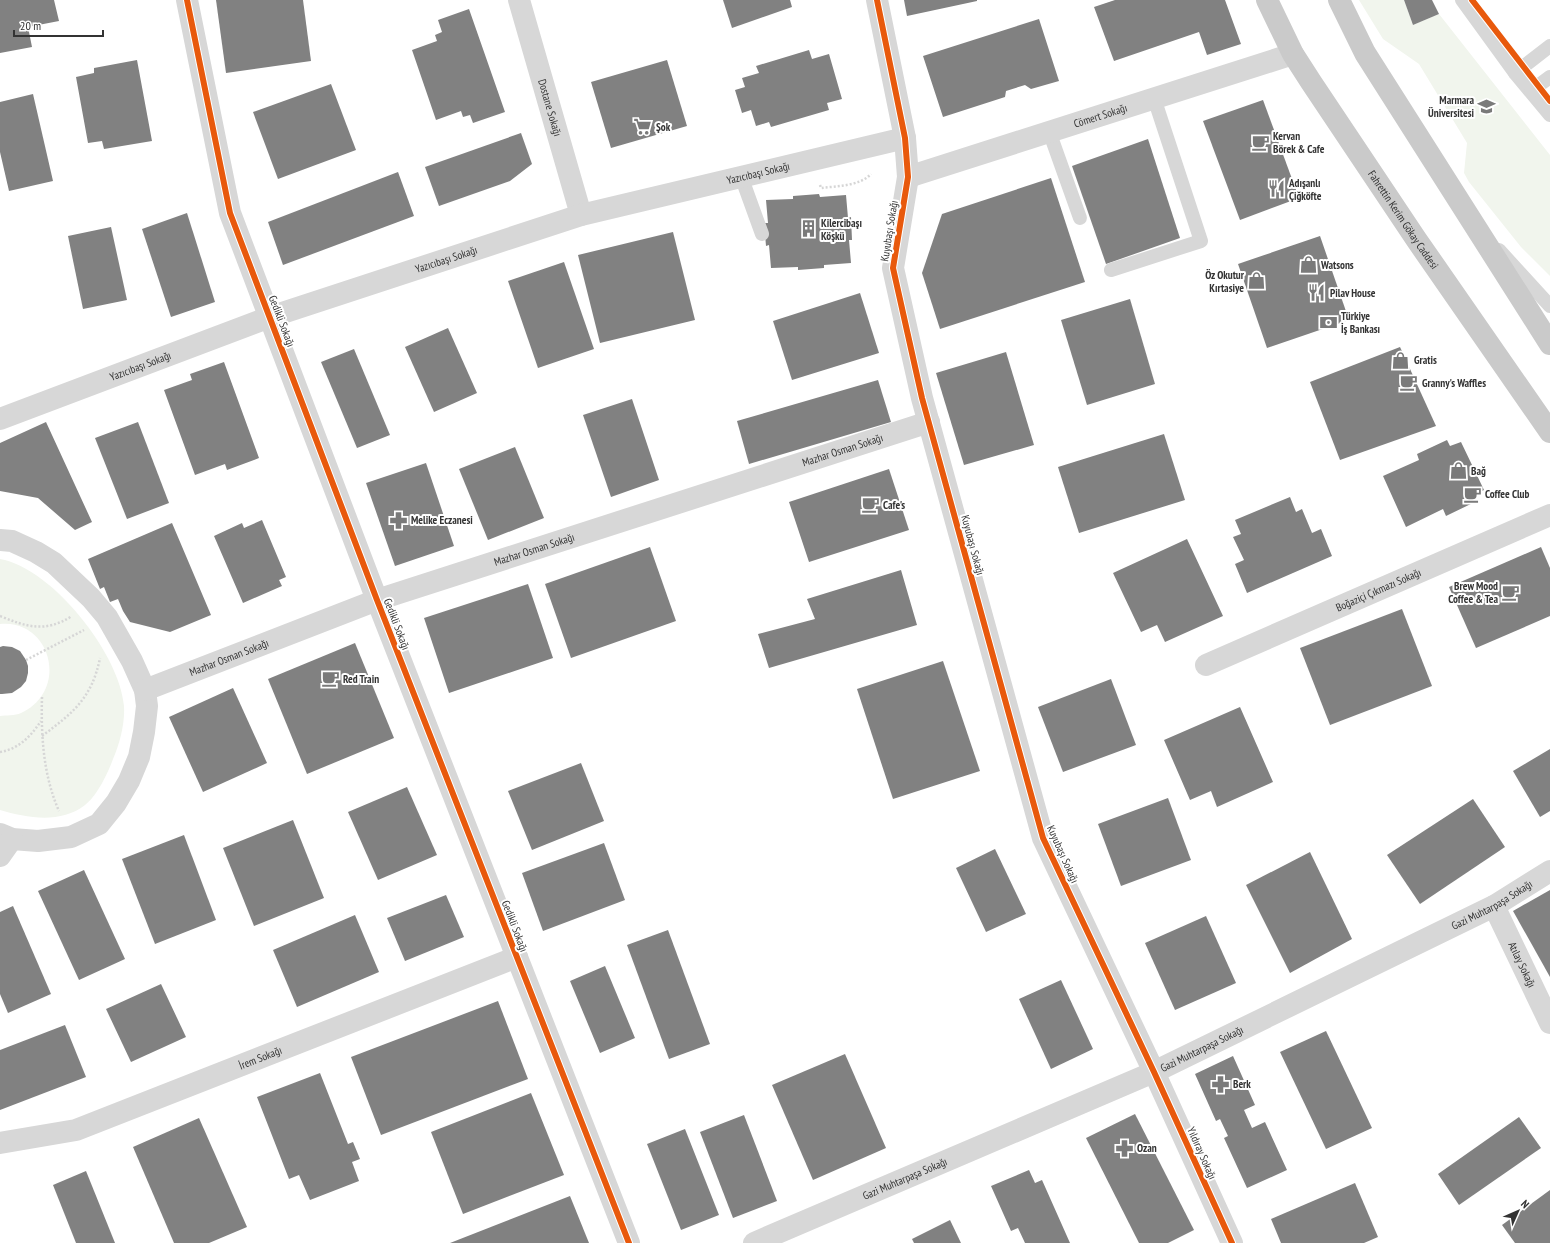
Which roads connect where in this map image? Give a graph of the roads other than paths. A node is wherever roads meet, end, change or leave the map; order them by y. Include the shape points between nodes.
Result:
1 (187, 0) edge
2 (519, 0) edge
3 (877, 0) edge
4 (1267, 0) edge
5 (1339, 0) edge
6 (1462, 0) edge
7 (1550, 46) edge
8 (1293, 54) junction
9 (1515, 73) junction
10 (1550, 77) edge
11 (1531, 92) junction
12 (1154, 98) junction
13 (1550, 115) edge
14 (1050, 131) junction
15 (905, 138) junction
16 (741, 176) junction
17 (908, 177) junction
18 (581, 215) junction
19 (1080, 218) dead end
20 (1473, 220) junction
21 (762, 234) dead end
22 (1111, 270) dead end
23 (1550, 306) edge
24 (270, 317) junction
25 (1550, 344) edge
26 (0, 419) edge
27 (929, 422) junction
28 (1550, 432) edge
29 (1550, 515) edge
30 (0, 540) edge
31 (377, 600) junction
32 (1206, 665) dead end
33 (145, 690) junction
34 (6, 837) edge
35 (0, 856) edge
36 (1550, 871) edge
37 (1494, 906) junction
38 (517, 957) junction
39 (1550, 1024) edge
40 (1154, 1072) junction
41 (0, 1144) edge
42 (628, 1243) edge
43 (754, 1243) edge
44 (1232, 1243) edge

1 - 24 street, Gedikli Sokağı via 230,213
2 - 18 street, Dostane Sokağı
3 - 15 street, Kuyubaşı Sokağı
4 - 8 main road, Fahrettin Kerim Gökay Caddesi
5 - 20 main road via 1365,53
6 - 9 lane
7 - 9 lane
8 - 12 street, Cömert Sokağı
8 - 28 main road, Fahrettin Kerim Gökay Caddesi via 1420,245
9 - 11 lane
10 - 11 lane
11 - 13 lane
12 - 14 street, Cömert Sokağı
12 - 22 lane via 1201,241
14 - 17 street, Cömert Sokağı
14 - 19 lane
15 - 16 street, Yazıcıbaşı Sokağı
15 - 17 street, Kuyubaşı Sokağı
16 - 18 street, Yazıcıbaşı Sokağı
16 - 21 lane
17 - 27 street, Kuyubaşı Sokağı via 893,268
18 - 24 street, Yazıcıbaşı Sokağı
20 - 23 lane
20 - 25 main road
24 - 26 street, Yazıcıbaşı Sokağı
24 - 31 street, Gedikli Sokağı
27 - 31 street, Mazhar Osman Sokağı
27 - 40 street, Kuyubaşı Sokağı via 1043,838
29 - 32 street, Boğaziçi Çıkmazı Sokağı
30 - 33 street via 12,541 54,563 86,593 107,617 121,639
31 - 33 street, Mazhar Osman Sokağı
31 - 38 street, Gedikli Sokağı
33 - 34 street via 147,706 139,757 116,803 99,824 71,837 38,841
34 - 35 street
36 - 37 street, Gazi Muhtarpaşa Sokağı
37 - 39 street, Atılay Sokağı
37 - 40 street, Gazi Muhtarpaşa Sokağı
38 - 41 street, İrem Sokağı via 76,1130
38 - 42 street, Gedikli Sokağı
40 - 43 street, Gazi Muhtarpaşa Sokağı
40 - 44 street, Yıldıray Sokağı

